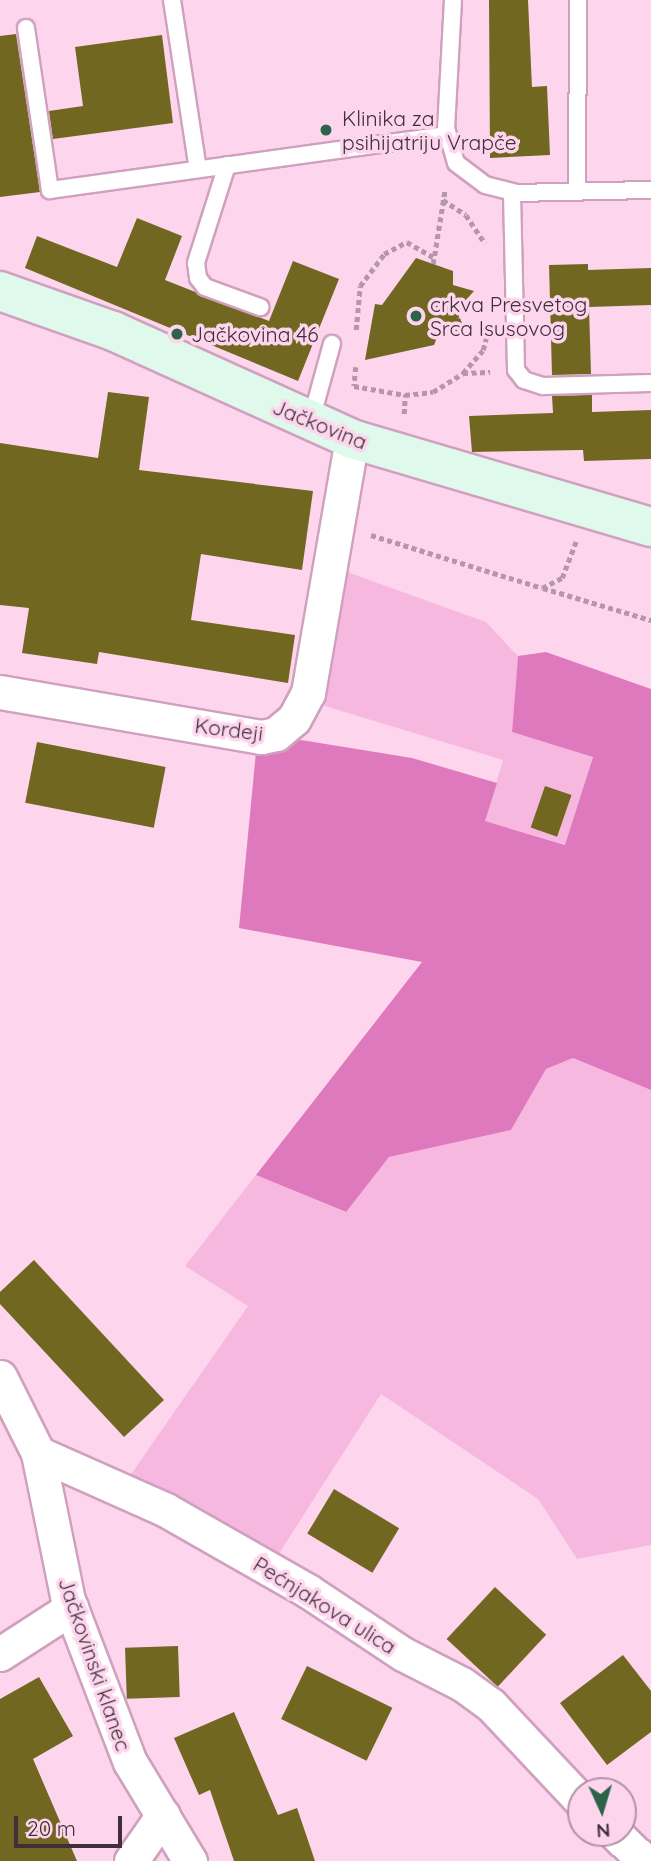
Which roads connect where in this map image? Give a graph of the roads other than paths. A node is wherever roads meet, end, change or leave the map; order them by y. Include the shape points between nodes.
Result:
1 (172, 0) edge
2 (453, 0) edge
3 (578, 0) edge
4 (26, 28) dead end
5 (446, 135) junction
6 (227, 165) junction
7 (198, 169) junction
8 (651, 190) edge
9 (512, 192) junction
10 (578, 192) junction
11 (0, 291) edge
12 (260, 307) dead end
13 (332, 345) dead end
14 (651, 383) edge
15 (311, 421) junction
16 (352, 439) junction
17 (651, 527) edge
18 (0, 692) edge
19 (0, 1377) edge
20 (38, 1453) junction
21 (71, 1608) junction
22 (0, 1654) edge
23 (567, 1786) edge
24 (163, 1815) junction
25 (630, 1847) edge
26 (131, 1861) edge
27 (190, 1861) edge
28 (644, 1861) edge

1 - 7 lane
2 - 5 lane
3 - 10 lane
4 - 7 lane via 50,190
5 - 6 lane
5 - 9 lane via 456,163 485,185
6 - 7 lane
6 - 12 lane via 196,262 198,278 205,287
8 - 10 lane
9 - 10 lane
9 - 14 lane via 516,370 524,380 543,386
11 - 15 street, Jačkovina via 113,331
13 - 15 lane
15 - 16 street, Jačkovina
16 - 17 street, Jačkovina
16 - 18 street, Kordeji via 308,693 294,719 276,734 261,737
19 - 20 street, Jačkovinski klanec
20 - 21 street, Jačkovinski klanec
20 - 23 street, Pećnjakova ulica via 166,1510 308,1591 403,1654 462,1684 491,1705
21 - 22 street
21 - 24 street, Jačkovinski klanec via 130,1762
24 - 26 street
24 - 27 street, Jačkovinski klanec
25 - 28 street

